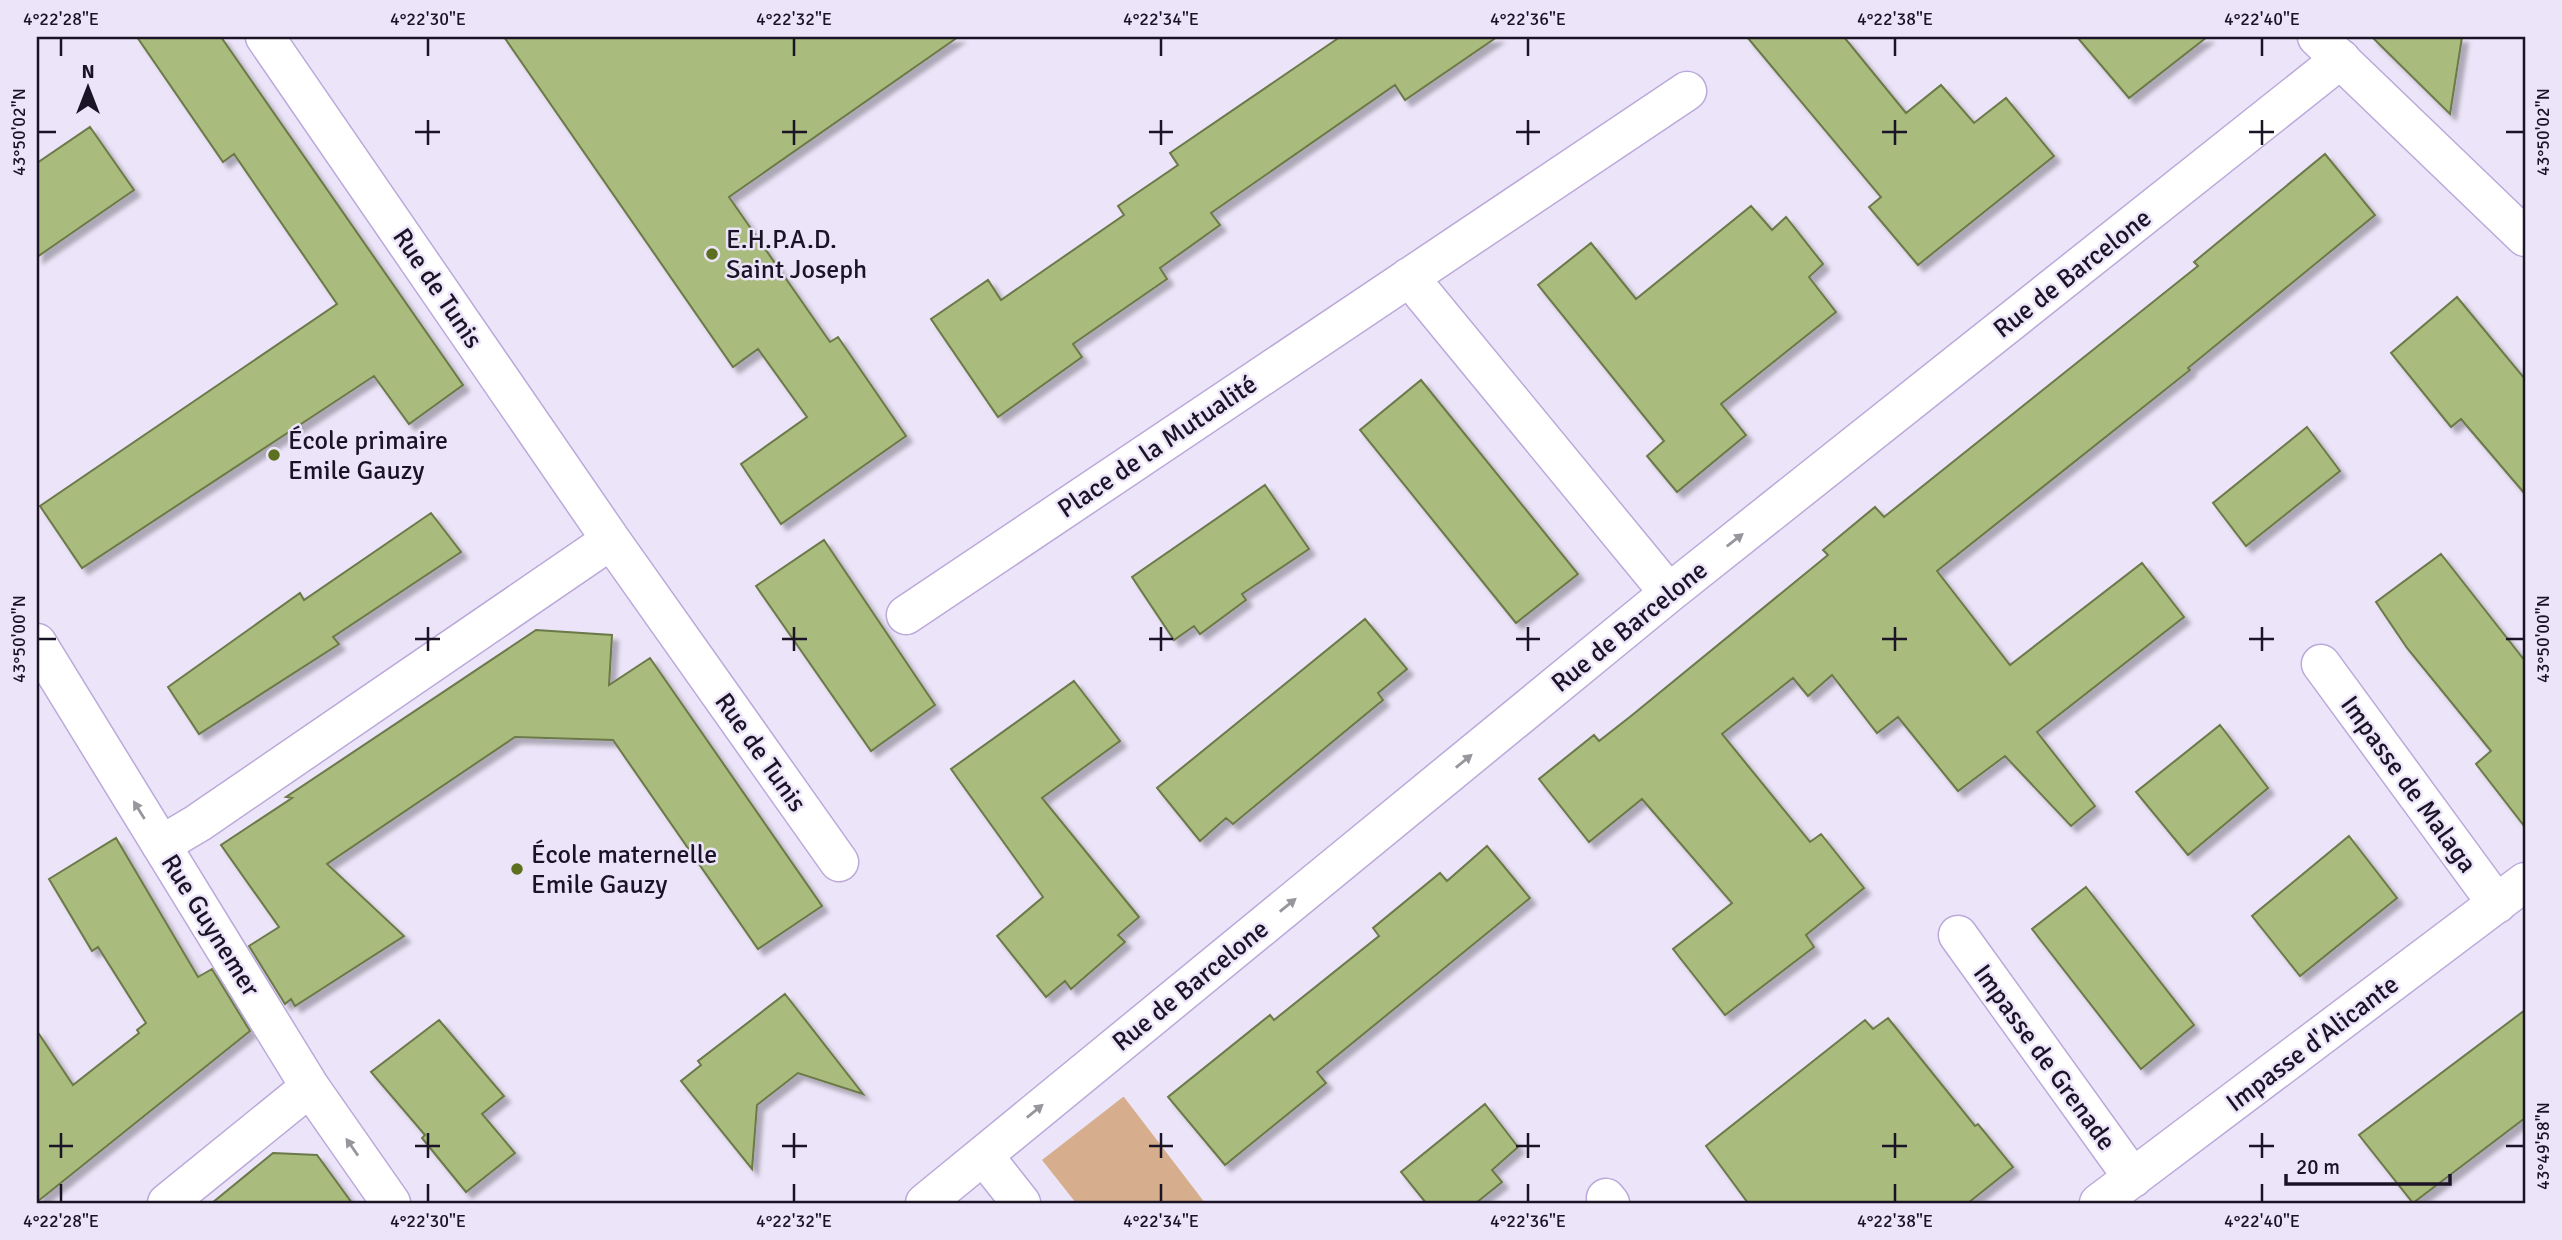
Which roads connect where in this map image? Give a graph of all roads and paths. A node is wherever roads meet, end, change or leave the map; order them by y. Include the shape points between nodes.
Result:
1 (265, 37) edge
2 (2329, 48) edge
3 (1687, 91) dead end
4 (2525, 237) edge
5 (1409, 277) junction
6 (611, 540) junction
7 (1669, 593) junction
8 (906, 615) dead end
9 (37, 643) edge
10 (2321, 664) dead end
11 (161, 845) junction
12 (839, 862) dead end
13 (2511, 893) edge
14 (1958, 935) dead end
15 (310, 1087) junction
16 (984, 1156) junction
17 (2133, 1178) junction
18 (167, 1203) edge
19 (391, 1203) edge
20 (925, 1203) edge
21 (1021, 1203) edge
22 (2099, 1203) edge

1 - 6 street, Rue de Tunis
2 - 4 street
7 -> 2 street, Rue de Barcelone
3 - 5 street, Place de la Mutualité
5 - 7 street
5 - 8 street, Place de la Mutualité
6 - 11 street
6 - 12 street, Rue de Tunis
16 -> 7 street, Rue de Barcelone
11 -> 9 street, Rue Guynemer
10 - 13 street, Impasse de Malaga
11 - 15 street, Rue Guynemer
13 - 17 street, Impasse d'Alicante
14 - 17 street, Impasse de Grenade
15 - 18 street
19 -> 15 street, Rue Guynemer
16 - 20 street, Rue de Barcelone
16 - 21 street
17 - 22 street, Impasse d'Alicante

